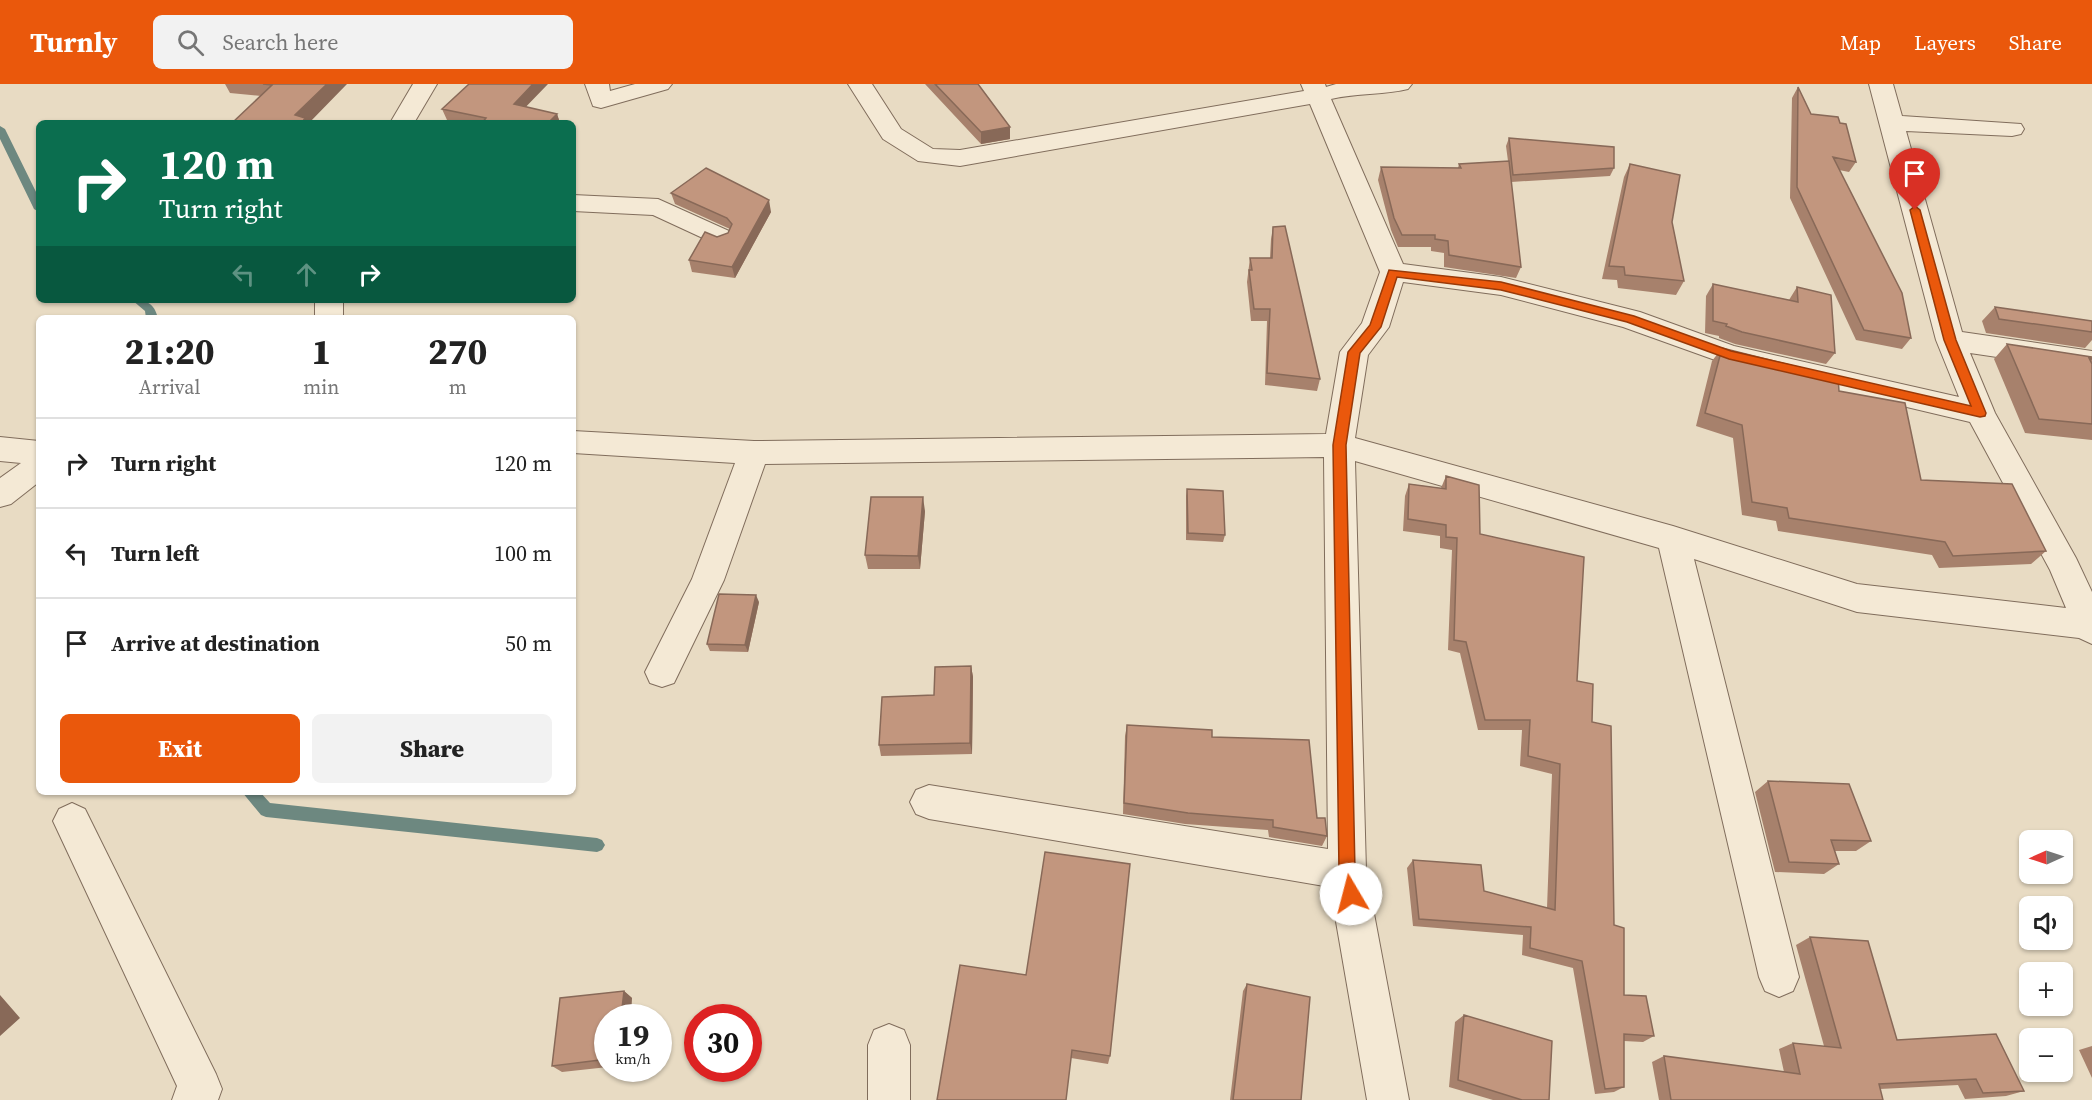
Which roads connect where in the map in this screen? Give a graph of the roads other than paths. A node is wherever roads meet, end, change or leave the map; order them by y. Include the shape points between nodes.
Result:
1 (425, 84) edge
2 (597, 84) edge
3 (660, 84) edge
4 (860, 84) edge
5 (1400, 84) edge
6 (1881, 84) edge
7 (1315, 90) edge
8 (404, 120) edge
9 (1891, 123) junction
10 (2012, 129) dead end
11 (576, 203) edge
12 (720, 237) edge
13 (1393, 272) junction
14 (1950, 340) junction
15 (2092, 361) edge
16 (1980, 413) junction
17 (576, 442) edge
18 (1340, 445) junction
19 (0, 449) edge
20 (36, 453) edge
21 (754, 453) junction
22 (36, 468) edge
23 (0, 495) edge
24 (1673, 539) junction
25 (2079, 570) edge
26 (2091, 627) edge
27 (662, 672) dead end
28 (929, 802) dead end
29 (72, 820) dead end
30 (1347, 871) junction
31 (1779, 977) dead end
32 (889, 1045) dead end
33 (193, 1100) edge
34 (889, 1100) edge
35 (1388, 1100) edge

1 - 8 street
2 - 3 street via 601,101
4 - 7 street via 892,134 927,156 960,158
5 - 7 street
6 - 9 street
7 - 13 street
9 - 10 street
9 - 14 street
11 - 12 street via 658,207
13 - 16 street via 1501,286 1630,319 1729,355
13 - 18 street via 1375,327 1354,352
14 - 15 street
14 - 16 street
16 - 25 street
17 - 21 street
18 - 21 street
18 - 24 street
18 - 30 street
19 - 20 street
21 - 27 street via 708,580
22 - 23 street
24 - 26 street via 1857,598
24 - 31 street
25 - 26 street
28 - 30 street
29 - 33 street via 201,1089
30 - 35 street
32 - 34 street

